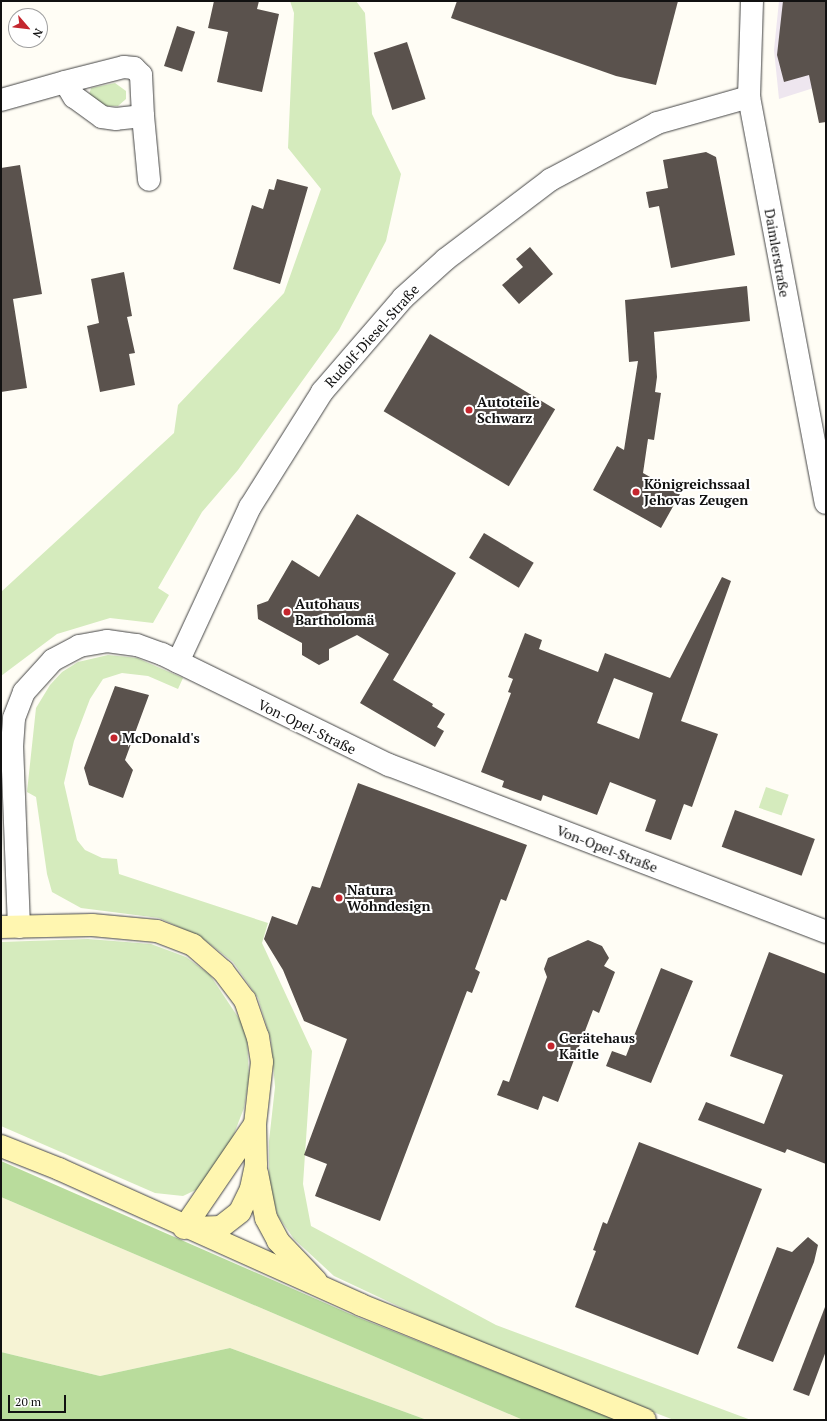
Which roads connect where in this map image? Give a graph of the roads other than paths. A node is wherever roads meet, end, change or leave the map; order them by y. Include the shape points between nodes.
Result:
1 (752, 1) edge
2 (66, 82) junction
3 (749, 97) junction
4 (1, 100) edge
5 (143, 116) junction
6 (149, 180) dead end
7 (826, 503) edge
8 (178, 662) junction
9 (9, 824) edge
10 (10, 927) edge
11 (826, 932) edge
12 (255, 1124) junction
13 (1, 1146) edge
14 (256, 1165) junction
15 (184, 1228) junction
16 (323, 1288) junction
17 (645, 1420) edge

1 - 3 street, Daimlerstraße
2 - 4 street
2 - 5 street via 79,103 102,118 116,120
2 - 5 street via 124,67 134,68 141,75
3 - 7 street, Daimlerstraße
3 - 8 street, Rudolf-Diesel-Straße via 657,123 550,180 446,259 403,298 322,392 250,507
5 - 6 street
8 - 9 street, Von-Opel-Straße via 137,645 107,641 65,652 42,669 24,692 14,718
8 - 11 street, Von-Opel-Straße via 389,765
9 - 10 street, Von-Opel-Straße
10 - 12 main road via 128,926 157,931 193,945 223,971 245,1000 258,1036 262,1062
12 - 14 main road
12 - 15 main road
13 - 15 main road via 59,1169
14 - 15 main road via 251,1189 240,1212 221,1227
14 - 16 main road via 266,1218 278,1240
15 - 16 main road
16 - 17 main road

